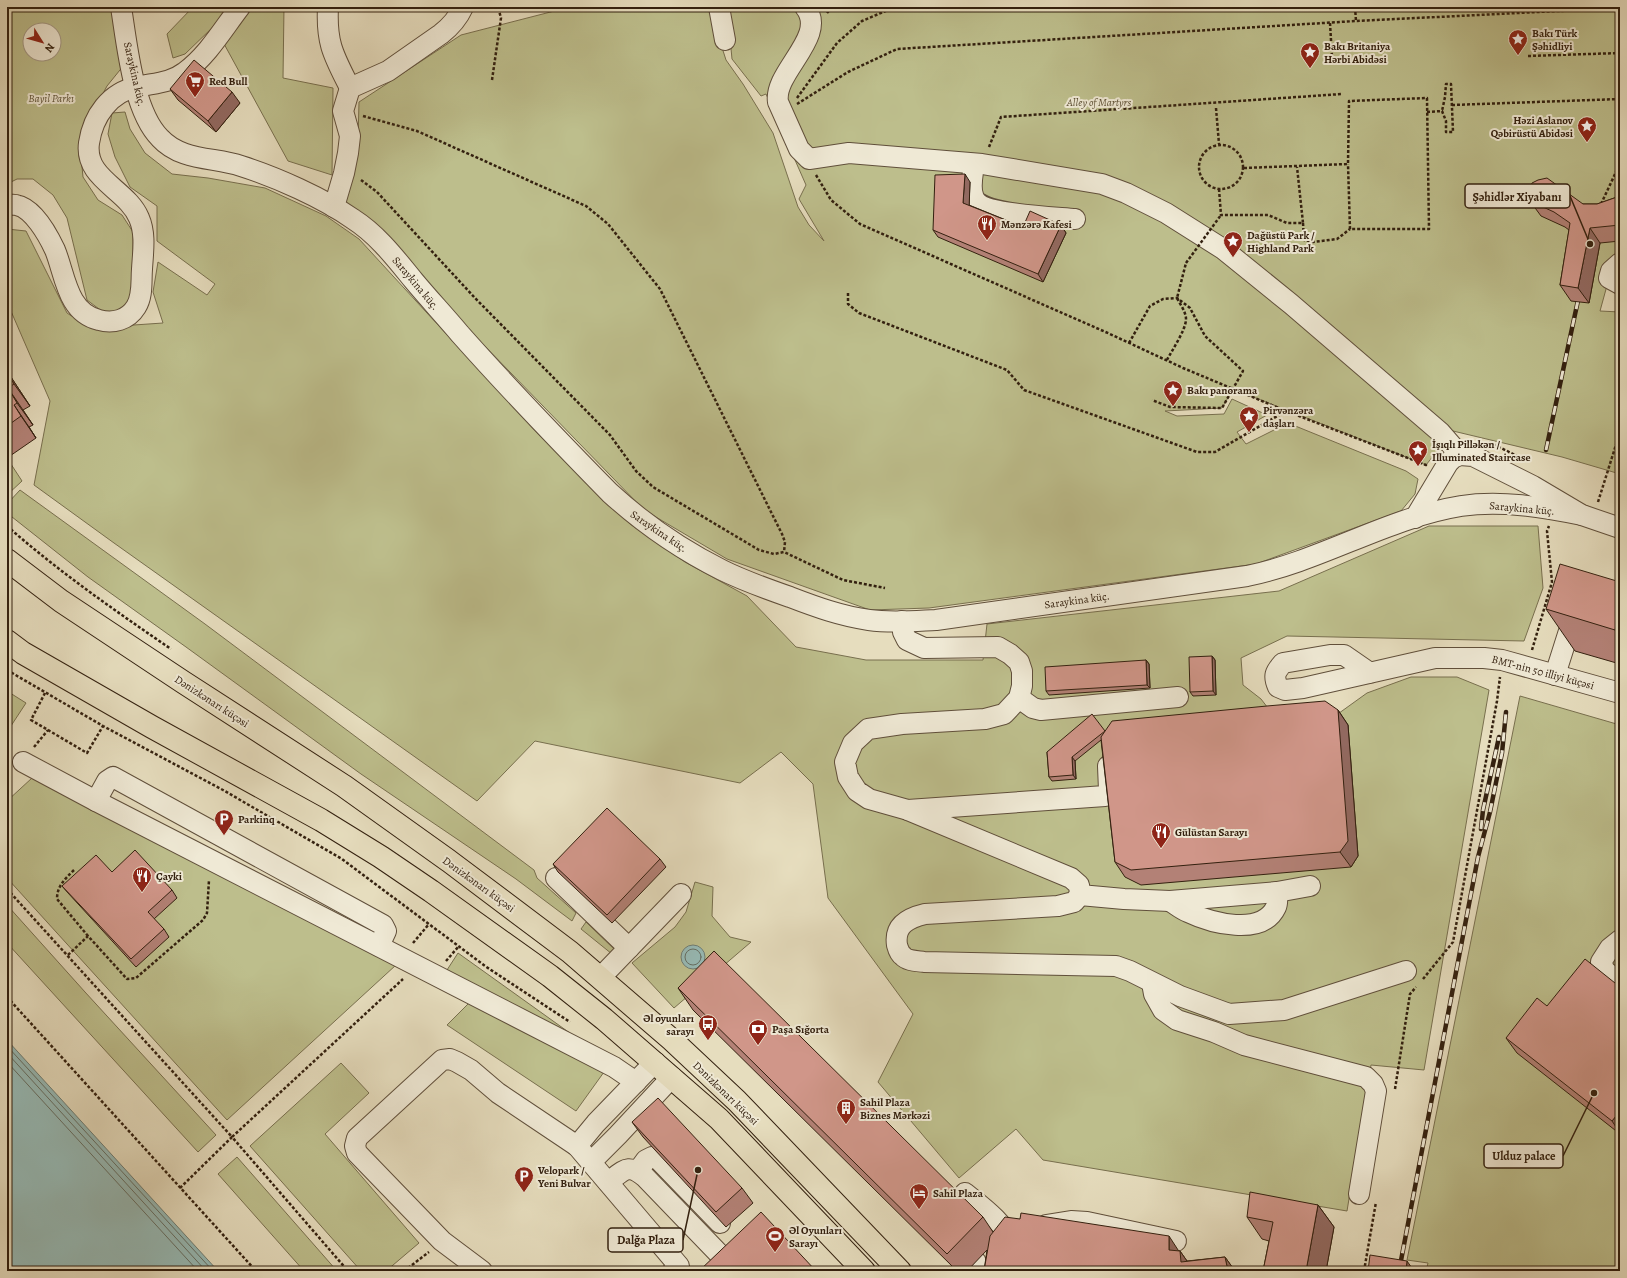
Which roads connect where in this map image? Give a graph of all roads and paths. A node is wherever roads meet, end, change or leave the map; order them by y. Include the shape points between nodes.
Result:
1 (121, 7) edge
2 (240, 7) edge
3 (328, 7) edge
4 (463, 7) edge
5 (498, 7) edge
6 (719, 7) edge
7 (805, 7) edge
8 (895, 7) edge
9 (1355, 7) edge
10 (1620, 8) edge
11 (1356, 21) junction
12 (1330, 23) junction
13 (725, 40) dead end
14 (1620, 53) edge
15 (1528, 56) dead end
16 (1332, 57) dead end
17 (492, 80) dead end
18 (135, 87) junction
19 (350, 88) junction
20 (1342, 94) dead end
21 (1620, 99) edge
22 (1452, 105) junction
23 (1216, 108) dead end
24 (343, 111) junction
25 (1442, 111) junction
26 (1427, 112) junction
27 (1219, 144) junction
28 (1620, 149) edge
29 (809, 159) junction
30 (978, 164) junction
31 (1348, 164) junction
32 (1297, 167) junction
33 (1244, 168) junction
34 (344, 173) junction
35 (1220, 189) junction
36 (7, 206) edge
37 (1600, 206) edge
38 (334, 207) junction
39 (1221, 215) junction
40 (1075, 219) dead end
41 (1303, 223) junction
42 (1350, 229) junction
43 (1620, 263) edge
44 (1620, 284) edge
45 (848, 293) dead end
46 (1177, 298) junction
47 (1130, 343) junction
48 (1167, 360) junction
49 (1233, 389) junction
50 (1152, 400) dead end
51 (1286, 411) junction
52 (1620, 432) edge
53 (1460, 455) junction
54 (1426, 465) dead end
55 (1591, 512) junction
56 (1415, 518) junction
57 (1620, 528) edge
58 (1547, 531) dead end
59 (784, 552) junction
60 (7, 560) edge
61 (885, 588) dead end
62 (1580, 597) edge
63 (902, 621) junction
64 (7, 641) edge
65 (1532, 650) dead end
66 (7, 670) edge
67 (1370, 673) dead end
68 (1556, 675) junction
69 (45, 693) junction
70 (1620, 693) edge
71 (1178, 697) dead end
72 (1019, 698) junction
73 (1497, 701) dead end
74 (102, 726) junction
75 (48, 730) junction
76 (1105, 749) edge
77 (23, 762) joint
78 (96, 801) junction
79 (908, 810) junction
80 (210, 859) junction
81 (74, 870) dead end
82 (556, 878) dead end
83 (1310, 886) dead end
84 (7, 889) edge
85 (1278, 892) junction
86 (681, 894) dead end
87 (1080, 895) junction
88 (1170, 901) junction
89 (429, 924) junction
90 (88, 936) junction
91 (1620, 940) edge
92 (413, 944) dead end
93 (379, 946) junction
94 (459, 946) junction
95 (629, 948) junction
96 (68, 955) junction
97 (417, 966) junction
98 (442, 966) dead end
99 (1406, 971) dead end
100 (600, 978) junction
101 (1620, 982) edge
102 (1152, 983) junction
103 (7, 997) edge
104 (1229, 1014) junction
105 (576, 1026) dead end
106 (1214, 1032) junction
107 (655, 1062) junction
108 (672, 1077) junction
109 (636, 1082) junction
110 (1394, 1094) dead end
111 (232, 1137) junction
112 (577, 1146) junction
113 (591, 1162) junction
114 (638, 1171) junction
115 (608, 1182) junction
116 (180, 1188) junction
117 (965, 1193) dead end
118 (1367, 1198) joint
119 (720, 1223) edge
120 (442, 1241) junction
121 (1176, 1241) dead end
122 (1008, 1242) junction
123 (724, 1259) edge
124 (256, 1271) edge
125 (348, 1271) edge
126 (404, 1271) edge
127 (482, 1271) edge
128 (673, 1271) edge
129 (864, 1271) edge
130 (900, 1271) edge
131 (995, 1271) edge
132 (1364, 1271) edge

1 - 18 street, Saraykina küç.
2 - 18 street via 202,56 185,72 161,83
3 - 19 street via 329,41
4 - 19 street via 449,28 441,34 388,70
5 - 17 path via 501,18
6 - 13 street
7 - 29 street via 810,22 809,34 779,86 777,95 799,149
8 - 12 path via 862,20 837,43 794,104 848,72 897,49
9 - 11 path
10 - 11 path
11 - 12 path
12 - 16 path
14 - 15 path
18 - 36 street via 118,93 105,105 98,116 89,143 92,164 98,174 133,208 139,218 143,236 141,292 139,303 132,313 124,319 111,321 99,320 85,314 76,305 70,293 55,250 44,230 32,214 16,205
18 - 38 street, Saraykina küç. via 141,108 155,133 174,150 243,166
19 - 24 street
20 - 30 path via 1001,117
21 - 22 path
22 - 25 path via 1452,84 1446,84
22 - 25 path via 1452,132 1446,132 1446,121
23 - 27 path
24 - 34 street via 350,136
24 - 59 path via 417,131 586,206 608,224 660,289 782,534 785,542
25 - 26 path
26 - 31 path via 1427,98 1349,101
26 - 42 path via 1429,229
27 - 33 path via 1234,148 1240,153
27 - 35 path via 1206,151 1199,164 1202,178 1206,183
28 - 37 path via 1616,172
29 - 30 street via 849,153
29 - 47 path via 831,200 860,224
30 - 40 street via 972,189 974,199 984,207 1008,213
30 - 53 street via 1102,184 1166,213 1223,249 1251,271 1440,432
31 - 32 path
31 - 42 path
32 - 33 path
32 - 41 path
33 - 35 path via 1233,186
34 - 38 street
34 - 59 path via 361,180 377,192 475,298 610,434 636,471 653,487 759,550 774,554
35 - 39 path
38 - 63 street, Saraykina küç. via 362,225 390,251 475,351 629,511 661,534 739,578 826,611 871,621
39 - 41 path via 1268,216 1287,223
39 - 46 path, bridge via 1186,263
41 - 42 path via 1304,240 1313,242 1337,240
43 - 44 street via 1611,271 1609,278
45 - 51 path via 848,304 859,313 1007,370 1024,390 1197,452 1216,452
46 - 47 path via 1163,299 1150,306
46 - 48 path via 1186,320
46 - 49 path via 1190,308 1205,336 1243,371
47 - 48 path
48 - 49 path
49 - 50 path via 1222,408 1170,407
49 - 51 path
51 - 54 path
52 - 55 path
53 - 55 street via 1473,456
53 - 56 street via 1448,464
55 - 56 street, Saraykina küç. via 1498,504 1463,506
55 - 57 street
56 - 63 street, Saraykina küç. via 1276,570 1248,576 936,620
58 - 65 path via 1552,582
59 - 61 path via 843,580
60 - 100 highway, Dənizkənarı küçəsi via 61,600 183,682 344,786 535,924
62 - 68 street
63 - 72 street via 902,632 907,640 924,648 998,647 1010,654 1019,662 1022,672
64 - 107 highway via 152,727 321,820 381,857 550,976
66 - 69 path
67 - 68 street, BMT-nin 50 illiyi küçəsi via 1450,657 1502,660
68 - 70 street, BMT-nin 50 illiyi küçəsi
69 - 74 path
69 - 75 path via 32,720
71 - 72 street via 1041,710 1033,708
72 - 79 street via 1004,714 985,719 902,724 868,729 853,743 845,762 848,777 857,791 869,799
73 - 110 path via 1453,942 1410,994
74 - 75 path via 88,753
74 - 89 path via 216,786 342,860
75 - 77 path
76 - 79 street via 1110,783 1105,796
77 - 78 street
78 - 80 street
78 - 93 street via 107,781 113,777 383,925 386,931
79 - 87 street via 1072,878 1079,885
80 - 90 path via 207,913 203,920 136,978 128,979
80 - 93 street
81 - 90 path via 57,891 57,899
82 - 95 street
83 - 85 street
84 - 96 path
85 - 88 street
85 - 88 street via 1277,906 1272,915 1249,925 1204,919
86 - 95 street
87 - 88 street
87 - 102 street via 1074,902 1058,906 911,917 901,926 896,938 898,949 903,957 924,962 1116,966
89 - 92 path
89 - 94 path
90 - 96 path
91 - 101 street via 1610,948 1600,962 1605,971
93 - 97 street
94 - 98 path
94 - 105 path
95 - 100 street
96 - 111 path
97 - 109 street via 614,1067
97 - 111 path
99 - 104 street via 1284,1010
100 - 130 highway, Dənizkənarı küçəsi via 737,1101
102 - 104 street
102 - 106 street via 1154,994 1163,1010 1177,1020
103 - 116 path
104 - 106 street
106 - 118 street via 1244,1045 1366,1077 1373,1084 1376,1091
107 - 108 highway
107 - 109 street
108 - 113 street
108 - 129 highway via 719,1119
109 - 112 street
111 - 116 path
111 - 125 path
112 - 113 street
112 - 120 street via 498,1093 471,1070 450,1059 442,1060 358,1138 355,1146 357,1153
113 - 115 street
114 - 115 street via 626,1169
114 - 119 street via 646,1160 657,1158
114 - 123 street
115 - 128 street via 679,1266
116 - 124 path
117 - 122 street via 995,1219 1006,1233
118 - 132 path
120 - 126 path
120 - 127 street
121 - 122 street via 1087,1222 1071,1221 1028,1229
122 - 131 street

